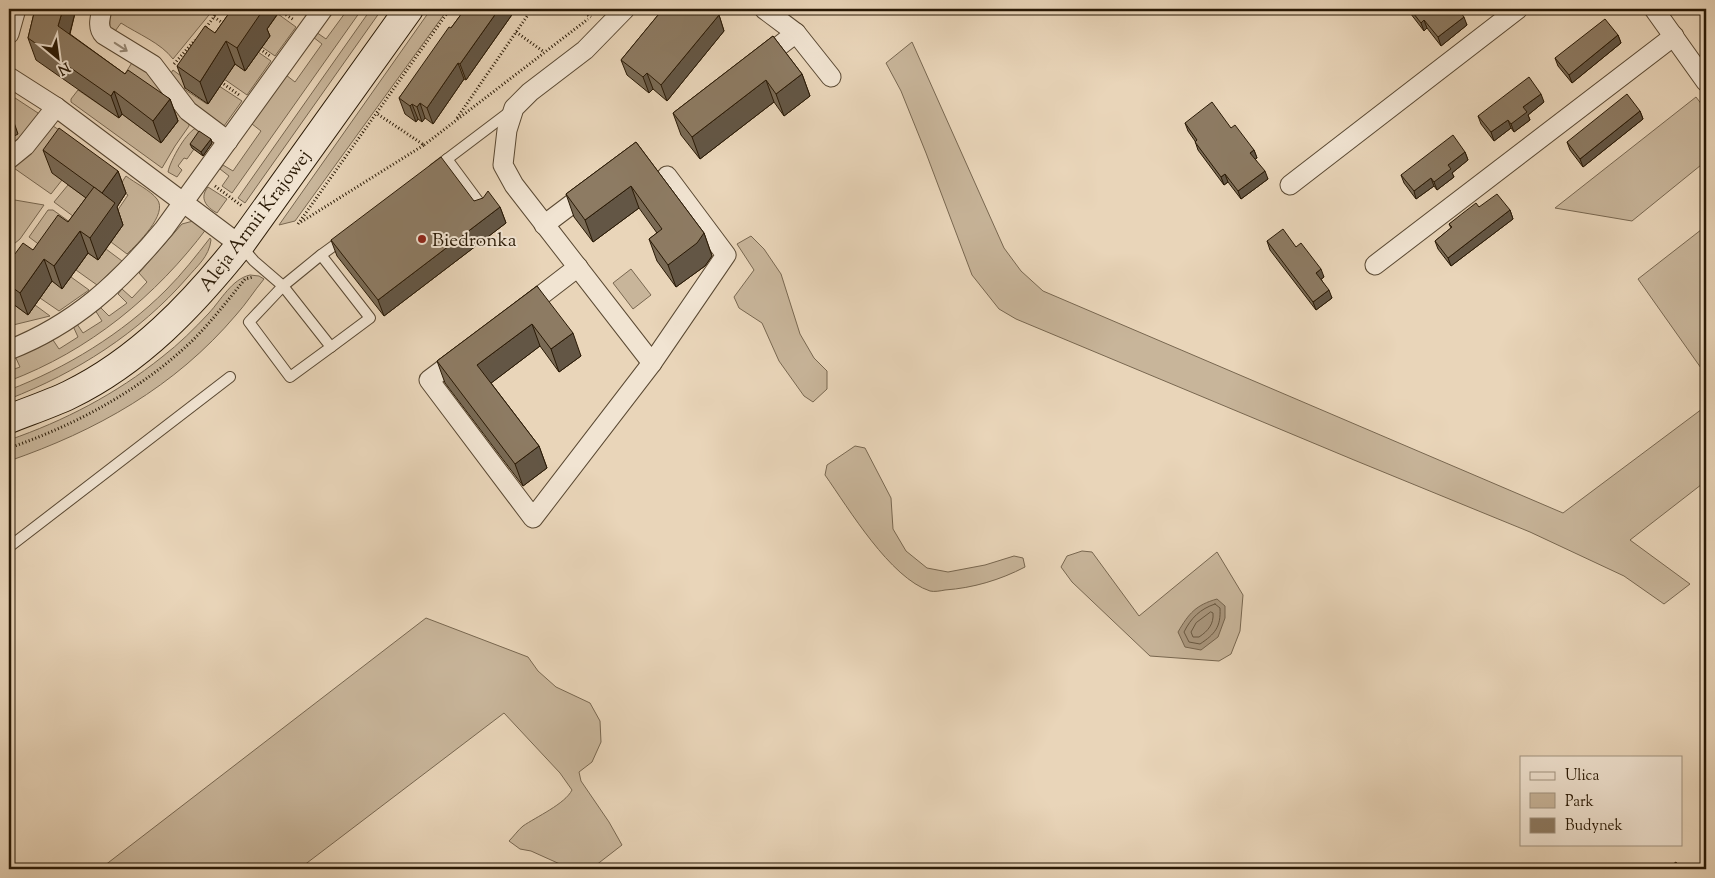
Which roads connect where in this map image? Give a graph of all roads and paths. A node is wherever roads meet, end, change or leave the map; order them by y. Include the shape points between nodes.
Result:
1 (16, 9) edge
2 (102, 9) edge
3 (216, 9) edge
4 (324, 9) edge
5 (409, 9) edge
6 (450, 9) edge
7 (532, 9) edge
8 (579, 9) edge
9 (626, 9) edge
10 (764, 9) edge
11 (1654, 9) edge
12 (1512, 11) edge
13 (595, 13) dead end
14 (214, 17) junction
15 (591, 17) junction
16 (230, 28) edge
17 (202, 31) edge
18 (516, 32) junction
19 (796, 33) junction
20 (9, 34) edge
21 (1674, 36) junction
22 (196, 38) edge
23 (544, 52) junction
24 (745, 72) edge
25 (9, 77) edge
26 (831, 77) dead end
27 (162, 78) junction
28 (1706, 82) edge
29 (56, 107) junction
30 (514, 108) junction
31 (376, 113) junction
32 (455, 121) junction
33 (228, 141) junction
34 (424, 145) junction
35 (9, 159) edge
36 (447, 159) junction
37 (667, 176) dead end
38 (423, 177) edge
39 (605, 179) edge
40 (1290, 185) dead end
41 (184, 202) junction
42 (484, 209) edge
43 (544, 225) junction
44 (352, 231) edge
45 (240, 245) junction
46 (321, 255) junction
47 (1375, 265) dead end
48 (578, 267) junction
49 (283, 286) junction
50 (508, 320) edge
51 (477, 344) edge
52 (331, 347) junction
53 (9, 350) edge
54 (652, 363) junction
55 (230, 377) dead end
56 (9, 419) edge
57 (9, 548) edge

1 - 20 street
2 -> 27 street via 100,25 104,36 152,65
3 - 14 path
4 - 33 street
5 - 45 street, Aleja Armii Krajowej
6 - 31 path
7 - 18 path
8 - 15 path
9 - 30 street via 585,50
10 - 19 street
11 - 21 street
12 - 40 street
13 - 15 path
14 - 16 path
14 - 17 path
15 - 23 path
18 - 23 path
18 - 32 path
19 - 24 street
19 - 26 street
21 - 28 street
21 - 47 street
22 - 27 path
23 - 32 path
25 - 29 street
27 - 33 street via 194,117
29 - 35 street via 25,146
29 - 41 street
30 - 36 lane
30 - 43 street via 507,130 503,165
31 - 34 path
31 - 34 path via 298,224
32 - 34 path
33 - 41 street
36 - 38 lane
36 - 42 lane
37 - 54 street via 726,255
39 - 43 street
41 - 45 street
41 - 53 street via 139,259 112,286 71,319
43 - 48 street
44 - 46 lane
45 - 49 lane
45 - 56 street, Aleja Armii Krajowej via 183,311 130,356 69,395
46 - 49 lane
46 - 52 lane via 370,318
48 - 50 street
48 - 54 street
49 - 52 lane
49 - 52 lane via 248,322 290,377
51 - 54 street via 429,380 533,518
55 - 57 lane

